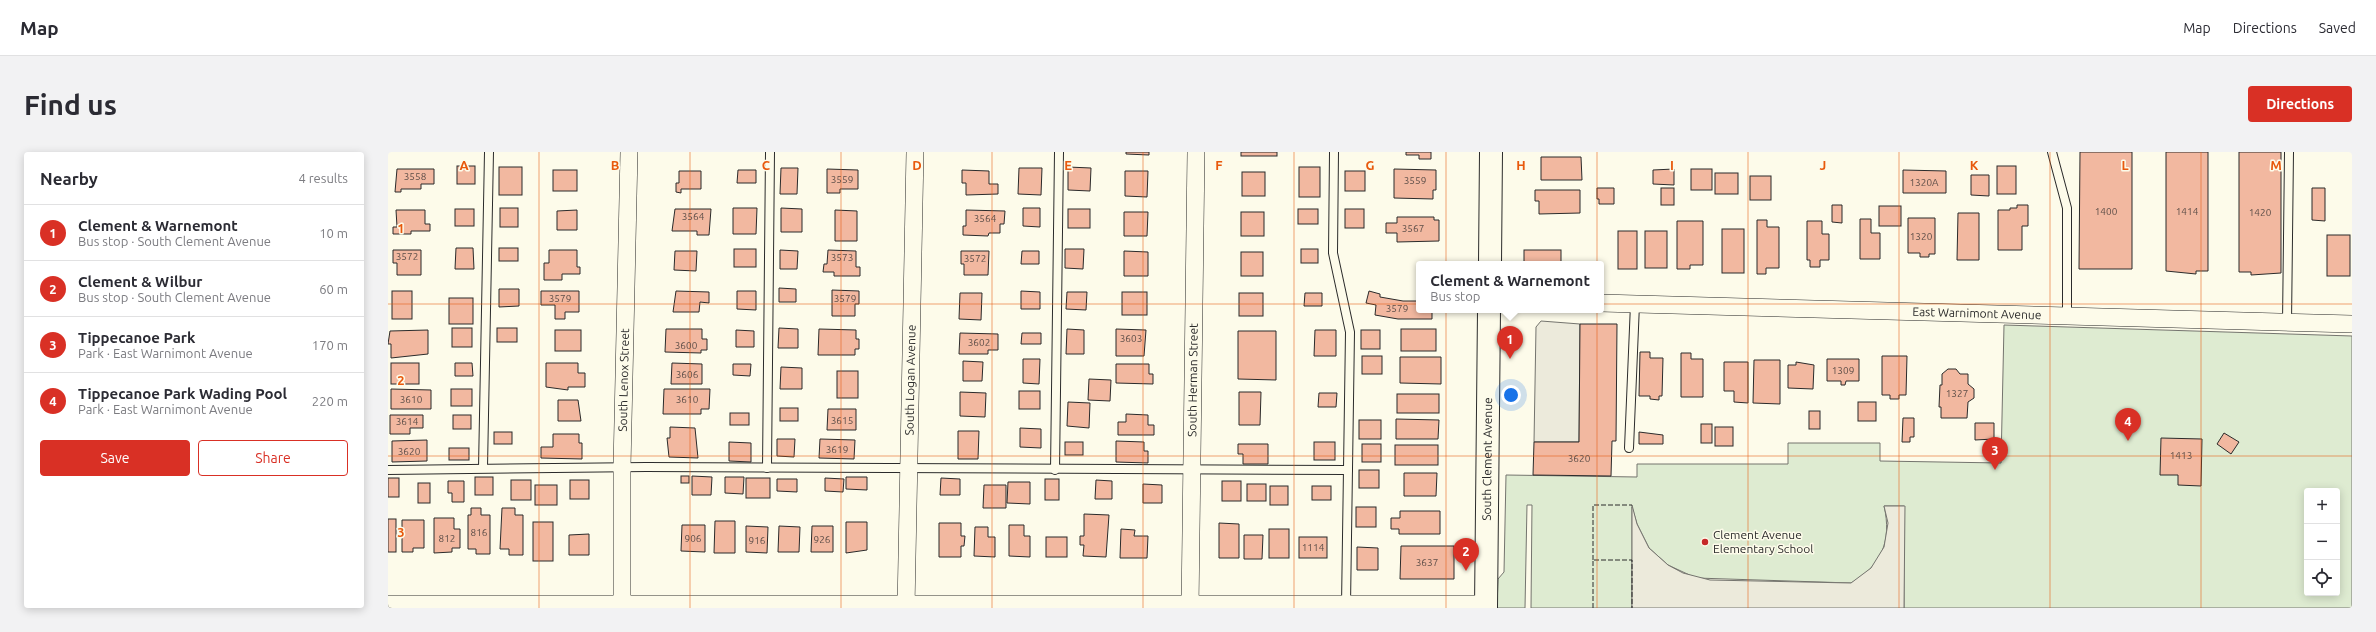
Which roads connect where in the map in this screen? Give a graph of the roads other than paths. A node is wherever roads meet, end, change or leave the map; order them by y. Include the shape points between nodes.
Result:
1 (489, 152) edge
2 (629, 152) edge
3 (770, 152) edge
4 (914, 152) edge
5 (1059, 152) edge
6 (1196, 152) edge
7 (1334, 152) edge
8 (1491, 152) edge
9 (2052, 152) edge
10 (2289, 152) edge
11 (1490, 261) edge
12 (1604, 303) edge
13 (1635, 304) junction
14 (1489, 313) edge
15 (2066, 316) junction
16 (2287, 323) junction
17 (2352, 324) edge
18 (1629, 448) dead end
19 (622, 467) junction
20 (483, 468) junction
21 (767, 468) junction
22 (908, 469) junction
23 (388, 470) edge
24 (1055, 470) junction
25 (1192, 470) junction
26 (1348, 470) junction
27 (388, 604) edge
28 (480, 606) edge
29 (622, 606) edge
30 (762, 606) edge
31 (906, 606) edge
32 (1050, 606) edge
33 (1190, 606) edge
34 (1346, 606) edge
35 (1486, 606) edge

1 - 20 lane
2 - 19 street, South Lenox Street
3 - 21 lane
4 - 22 street, South Logan Avenue
5 - 24 lane
6 - 25 street, South Herman Street
7 - 26 lane via 1333,253 1350,332
8 - 11 street
9 - 15 lane via 2067,208
10 - 16 lane
12 - 13 street, East Warnimont Avenue
13 - 15 street, East Warnimont Avenue
13 - 18 lane
14 - 35 street, South Clement Avenue
15 - 16 street, East Warnimont Avenue
16 - 17 street, East Warnimont Avenue
19 - 20 lane
19 - 21 lane
19 - 29 street, South Lenox Street
20 - 23 lane
21 - 22 lane
22 - 24 lane
22 - 31 street, South Logan Avenue
24 - 25 lane
25 - 26 lane
25 - 33 street, South Herman Street
26 - 34 lane
27 - 28 street
28 - 29 street
29 - 30 street
30 - 31 street
31 - 32 street
32 - 33 street
33 - 34 street
34 - 35 street

